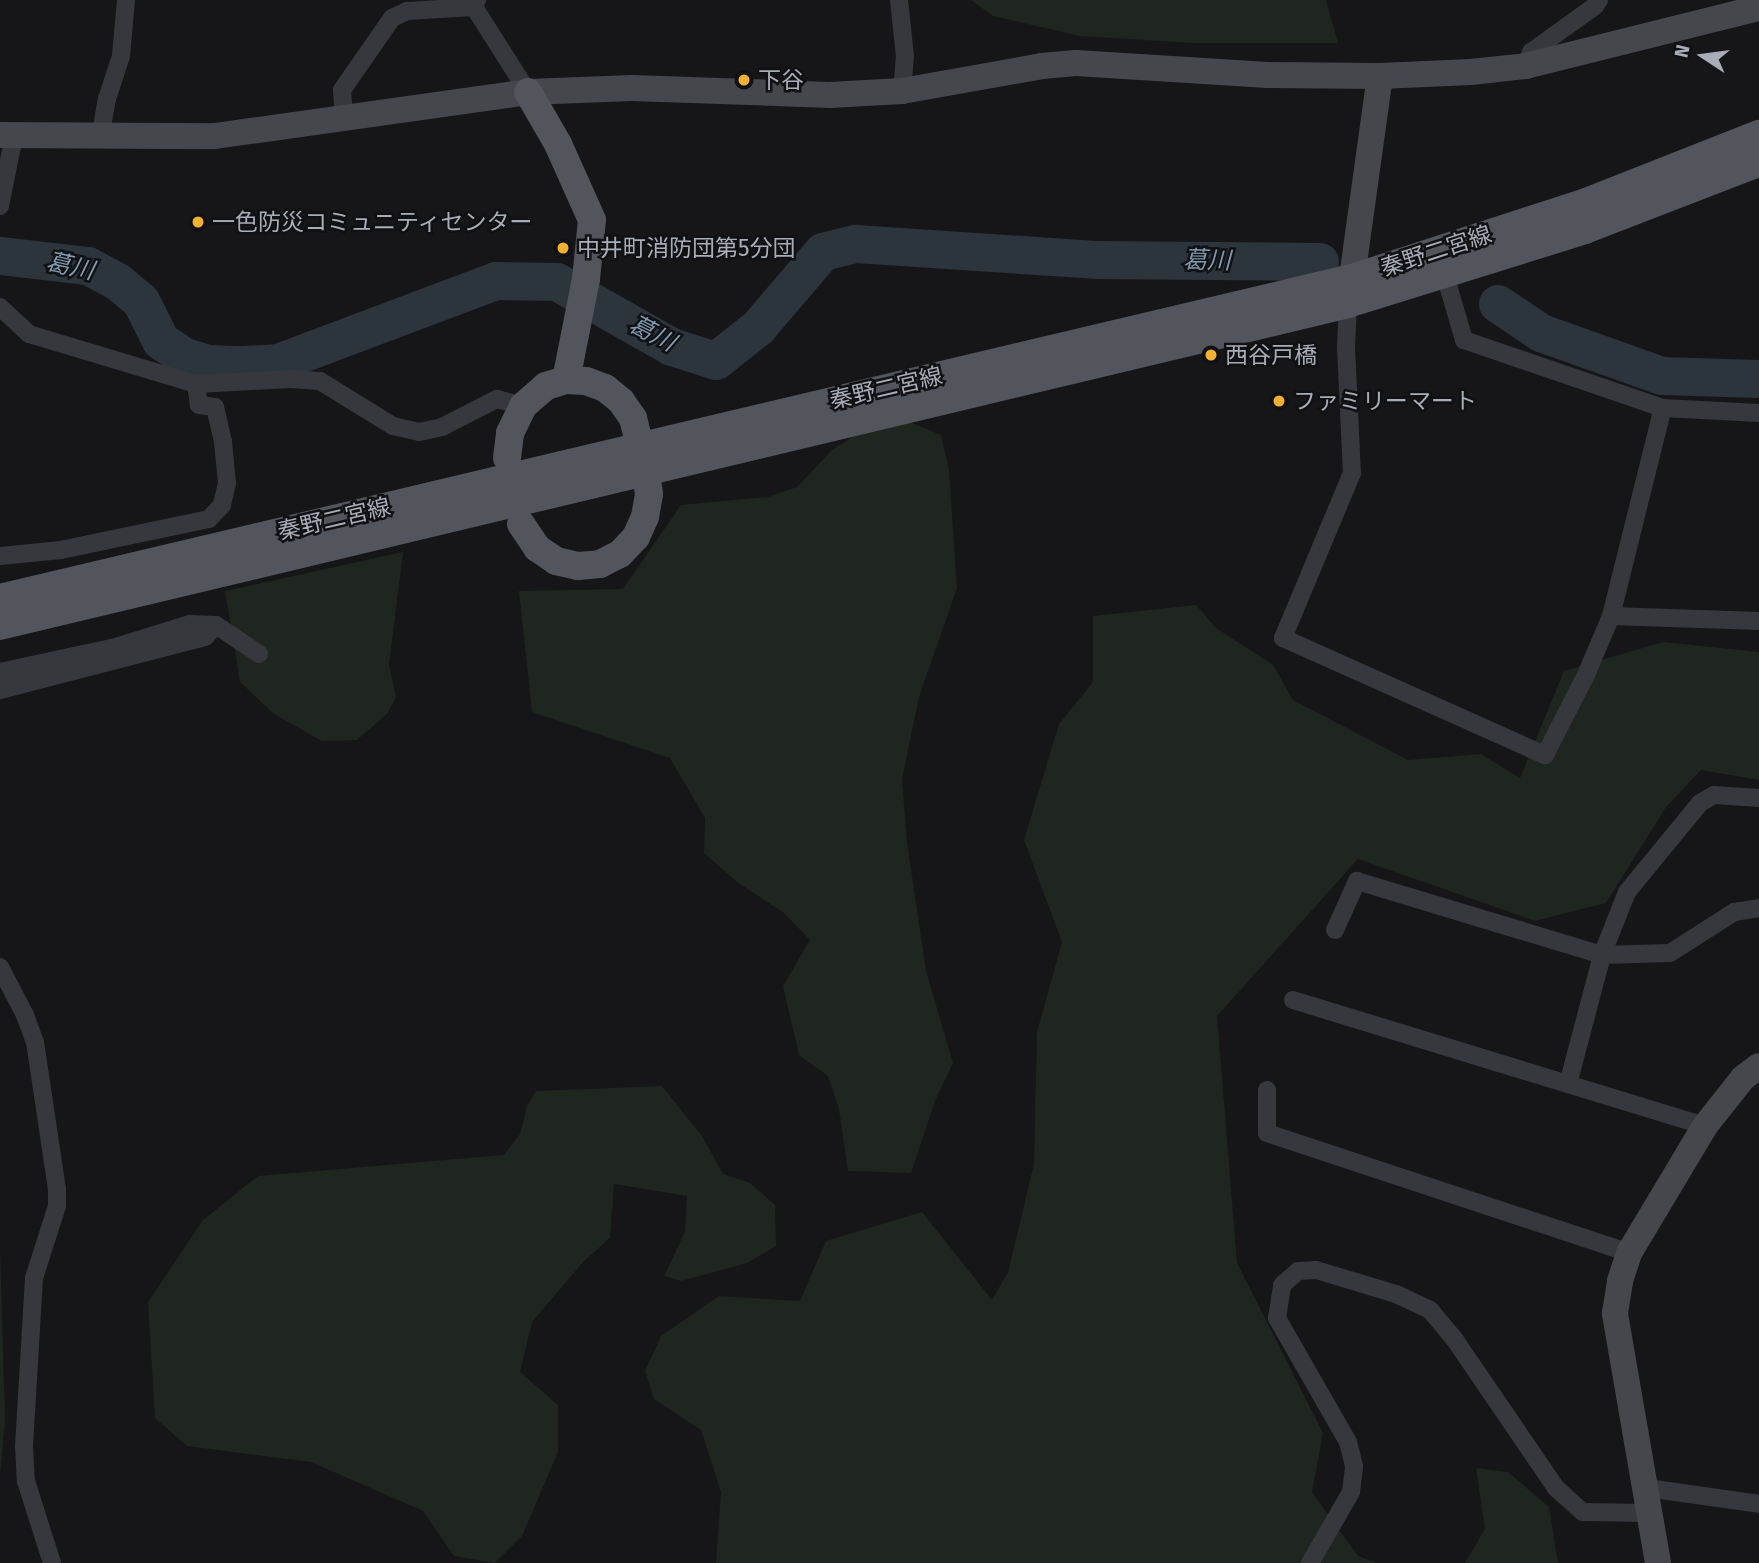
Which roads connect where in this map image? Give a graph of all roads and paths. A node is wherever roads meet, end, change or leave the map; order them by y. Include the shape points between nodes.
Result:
1 (127, 0) edge
2 (899, 0) edge
3 (1599, 0) edge
4 (476, 3) edge
5 (1759, 8) edge
6 (1526, 66) junction
7 (1380, 76) junction
8 (902, 91) junction
9 (528, 92) junction
10 (344, 118) junction
11 (1759, 134) edge
12 (7, 136) edge
13 (100, 138) junction
14 (1759, 163) edge
15 (0, 206) edge
16 (1445, 275) junction
17 (1347, 287) junction
18 (0, 307) edge
19 (566, 380) junction
20 (196, 384) junction
21 (523, 406) junction
22 (1663, 408) junction
23 (1759, 413) edge
24 (507, 458) dead end
25 (643, 459) junction
26 (521, 524) dead end
27 (0, 556) edge
28 (0, 598) edge
29 (1611, 616) junction
30 (1759, 621) edge
31 (216, 625) junction
32 (0, 626) edge
33 (259, 654) dead end
34 (0, 672) edge
35 (0, 690) edge
36 (1759, 798) edge
37 (1759, 908) edge
38 (1335, 930) dead end
39 (1602, 955) junction
40 (0, 967) edge
41 (1293, 1000) dead end
42 (1759, 1066) edge
43 (1568, 1084) junction
44 (1267, 1090) dead end
45 (1705, 1126) junction
46 (1629, 1253) junction
47 (1648, 1501) junction
48 (1759, 1504) edge
49 (52, 1563) edge
50 (1310, 1563) edge
51 (1658, 1563) edge

1 - 13 street via 121,56
2 - 8 street via 905,56
3 - 6 street via 1531,52
4 - 9 street
4 - 10 street via 407,11 392,18 341,90
5 - 6 street
6 - 7 street
7 - 8 street via 1268,75 1076,63
7 - 17 street
8 - 9 street via 830,94 632,88
9 - 10 street
9 - 19 main road via 558,144 592,220 586,279
10 - 13 street via 215,136
11 - 17 main road, 秦野二宮線 via 1586,202
12 - 13 street
12 - 15 street
14 - 16 main road, 秦野二宮線 via 1585,230
16 - 17 main road, 秦野二宮線
16 - 22 street via 1464,340
17 - 25 main road, 秦野二宮線
17 - 25 main road, 秦野二宮線 via 1243,304
17 - 29 street via 1352,473 1283,638 1545,755
18 - 20 street via 29,334
19 - 21 main road via 546,386
19 - 25 main road via 605,388 621,401 633,418
20 - 21 street via 320,381 393,426 419,432 442,427 497,399
20 - 27 street via 199,405 215,407 227,483 222,505 209,519 61,550
21 - 24 main road via 510,433
22 - 23 street
22 - 29 street
25 - 26 main road via 649,494 645,517 636,537 620,554 600,564 556,561 537,548
25 - 28 main road, 秦野二宮線
25 - 32 main road, 秦野二宮線
29 - 30 street
31 - 33 street
31 - 34 street via 191,624 111,648
31 - 35 street via 205,637
36 - 39 street via 1714,795 1700,803 1627,892
37 - 39 street via 1734,912 1670,953
38 - 39 street via 1357,881
39 - 43 street
40 - 49 street via 35,1042 57,1189 57,1206 34,1278 24,1446 26,1481
41 - 43 street
42 - 45 street via 1743,1078
43 - 45 street
44 - 46 street via 1267,1133
45 - 46 street
46 - 47 street via 1615,1313
47 - 48 street
47 - 50 street via 1583,1512 1556,1488 1430,1310 1396,1294 1316,1270 1298,1270 1282,1285 1278,1318 1348,1442 1354,1466 1350,1492
47 - 51 street

